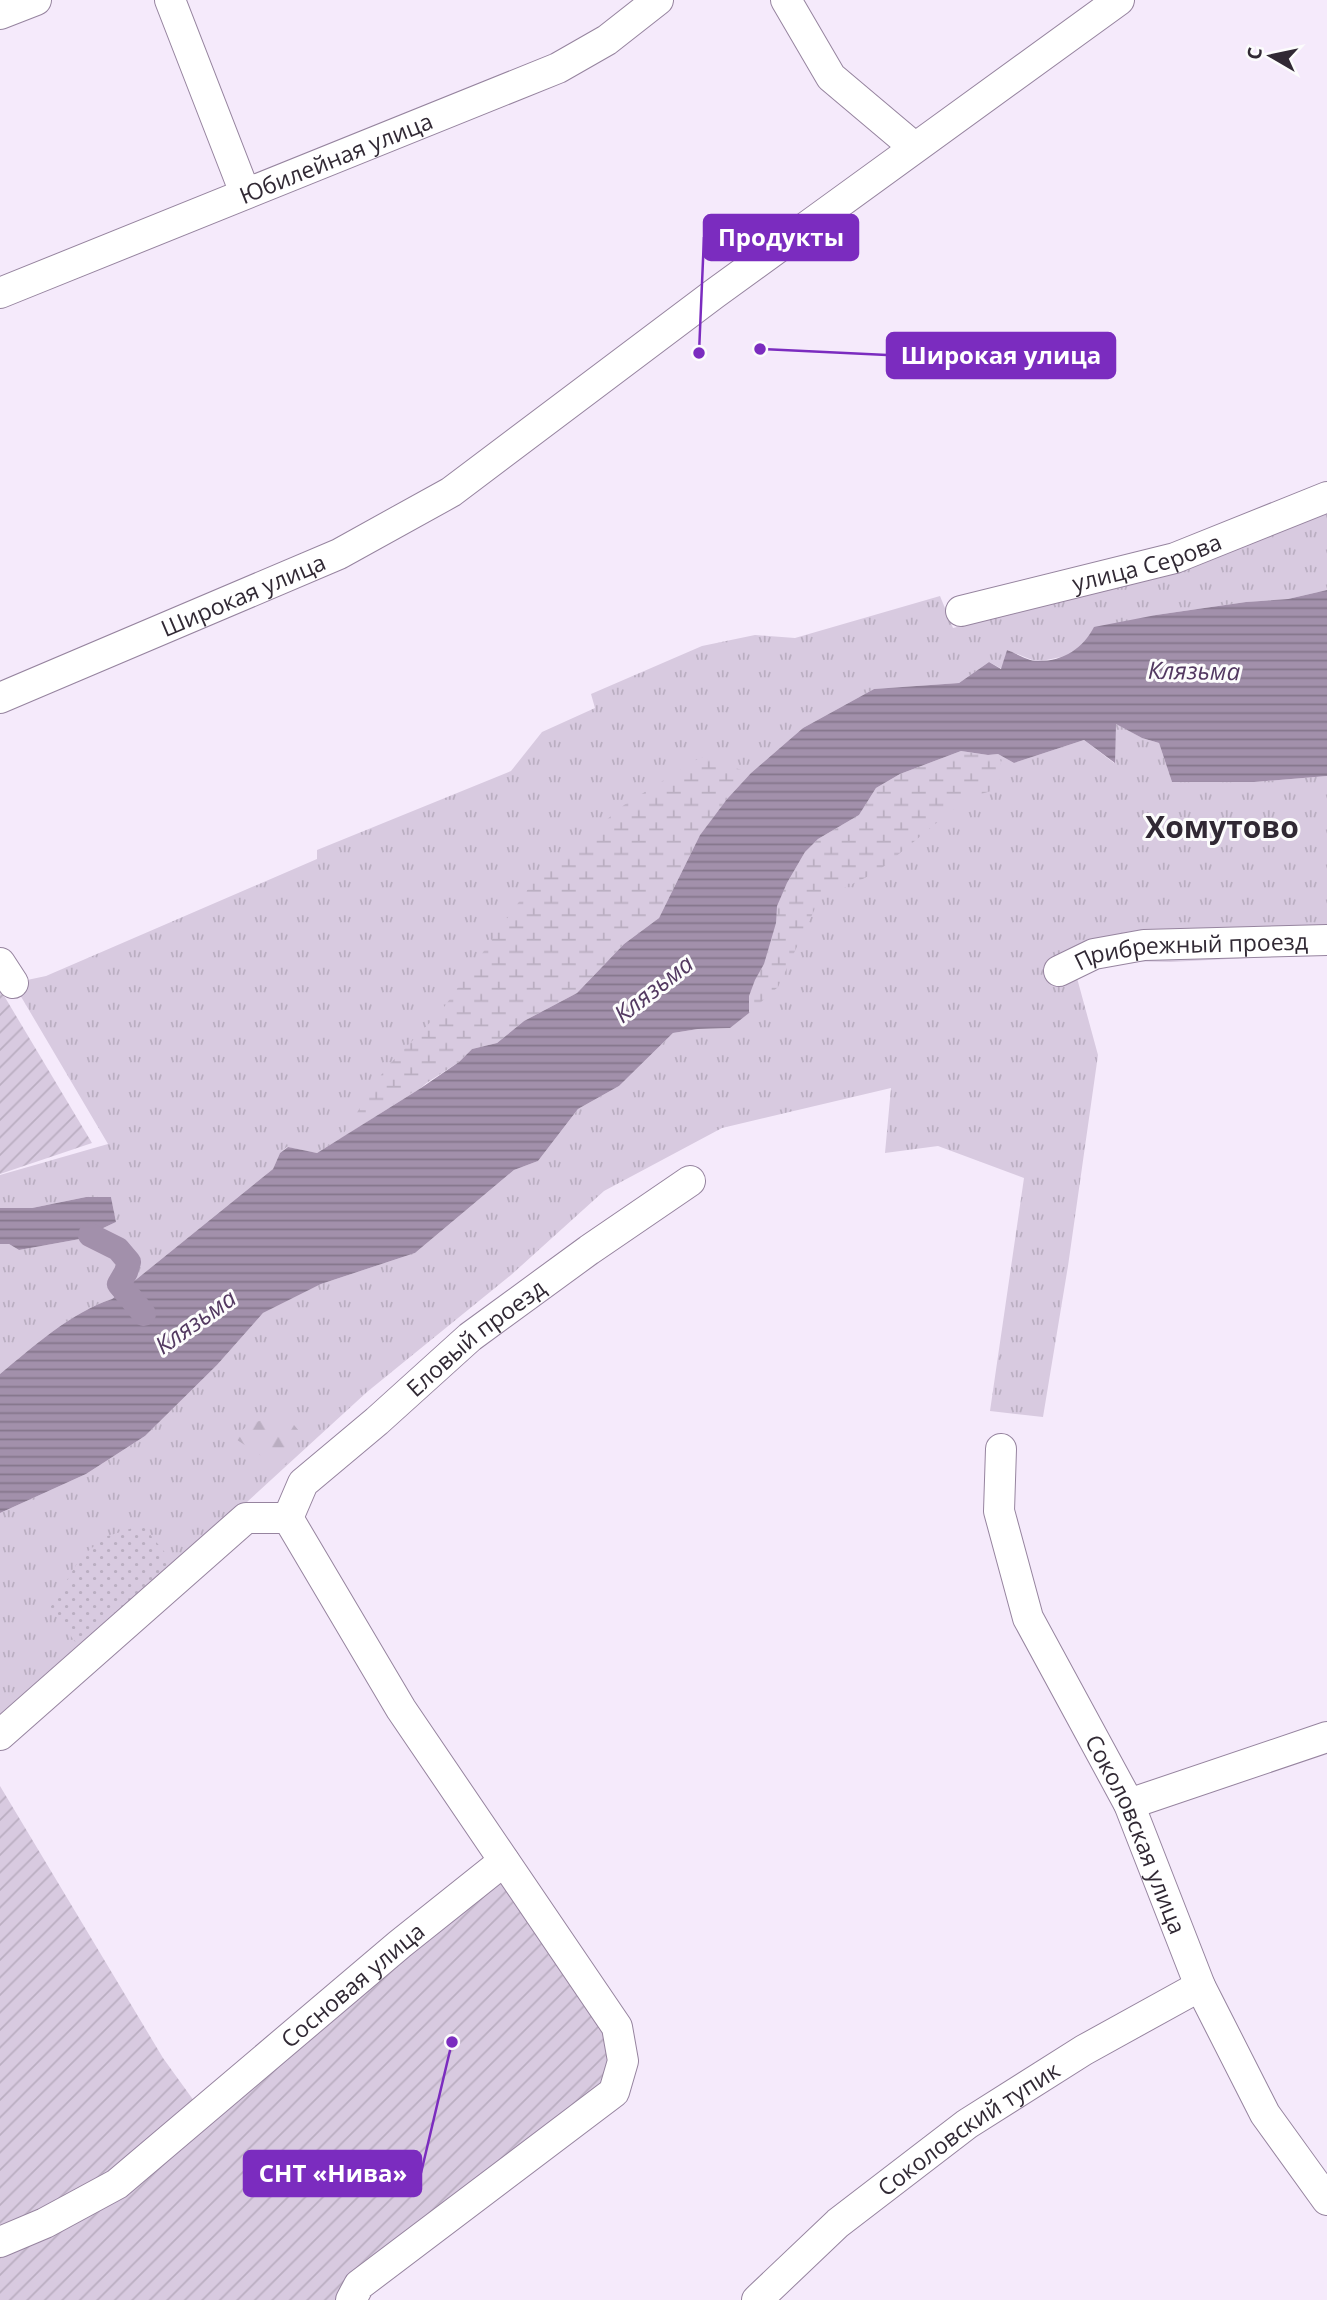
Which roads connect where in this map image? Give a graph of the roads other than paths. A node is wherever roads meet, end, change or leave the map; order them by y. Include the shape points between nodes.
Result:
1 (36, 0) edge
2 (170, 0) edge
3 (658, 0) edge
4 (786, 0) edge
5 (1119, 0) edge
6 (0, 14) edge
7 (914, 147) junction
8 (245, 193) junction
9 (0, 293) edge
10 (1327, 497) edge
11 (961, 611) dead end
12 (0, 698) edge
13 (1327, 940) edge
14 (1059, 971) dead end
15 (690, 1181) dead end
16 (1001, 1449) dead end
17 (288, 1518) junction
18 (0, 1735) edge
19 (1327, 1737) edge
20 (1129, 1804) junction
21 (504, 1860) junction
22 (1200, 1986) junction
23 (1327, 2200) edge
24 (0, 2242) edge
25 (351, 2300) edge
26 (757, 2300) edge

1 - 6 street
2 - 8 street
3 - 8 street, Юбилейная улица via 607,40 558,68
4 - 7 street via 831,77
5 - 7 street, Широкая улица
7 - 12 street, Широкая улица via 451,492 340,554
8 - 9 street, Юбилейная улица
10 - 11 street, улица Серова via 1175,558
13 - 14 street, Прибрежный проезд via 1144,946 1094,954
15 - 17 street, Еловый проезд via 470,1337 303,1483
16 - 20 street, Соколовская улица via 999,1511 1028,1618
17 - 18 street via 246,1518
17 - 21 street via 401,1709
19 - 20 street
20 - 22 street, Соколовская улица
21 - 24 street, Сосновая улица via 117,2184
21 - 25 street via 617,2027 623,2061 614,2092 359,2285
22 - 23 street, Соколовская улица via 1265,2114
22 - 26 street, Соколовский тупик via 1084,2050 967,2124 838,2222

